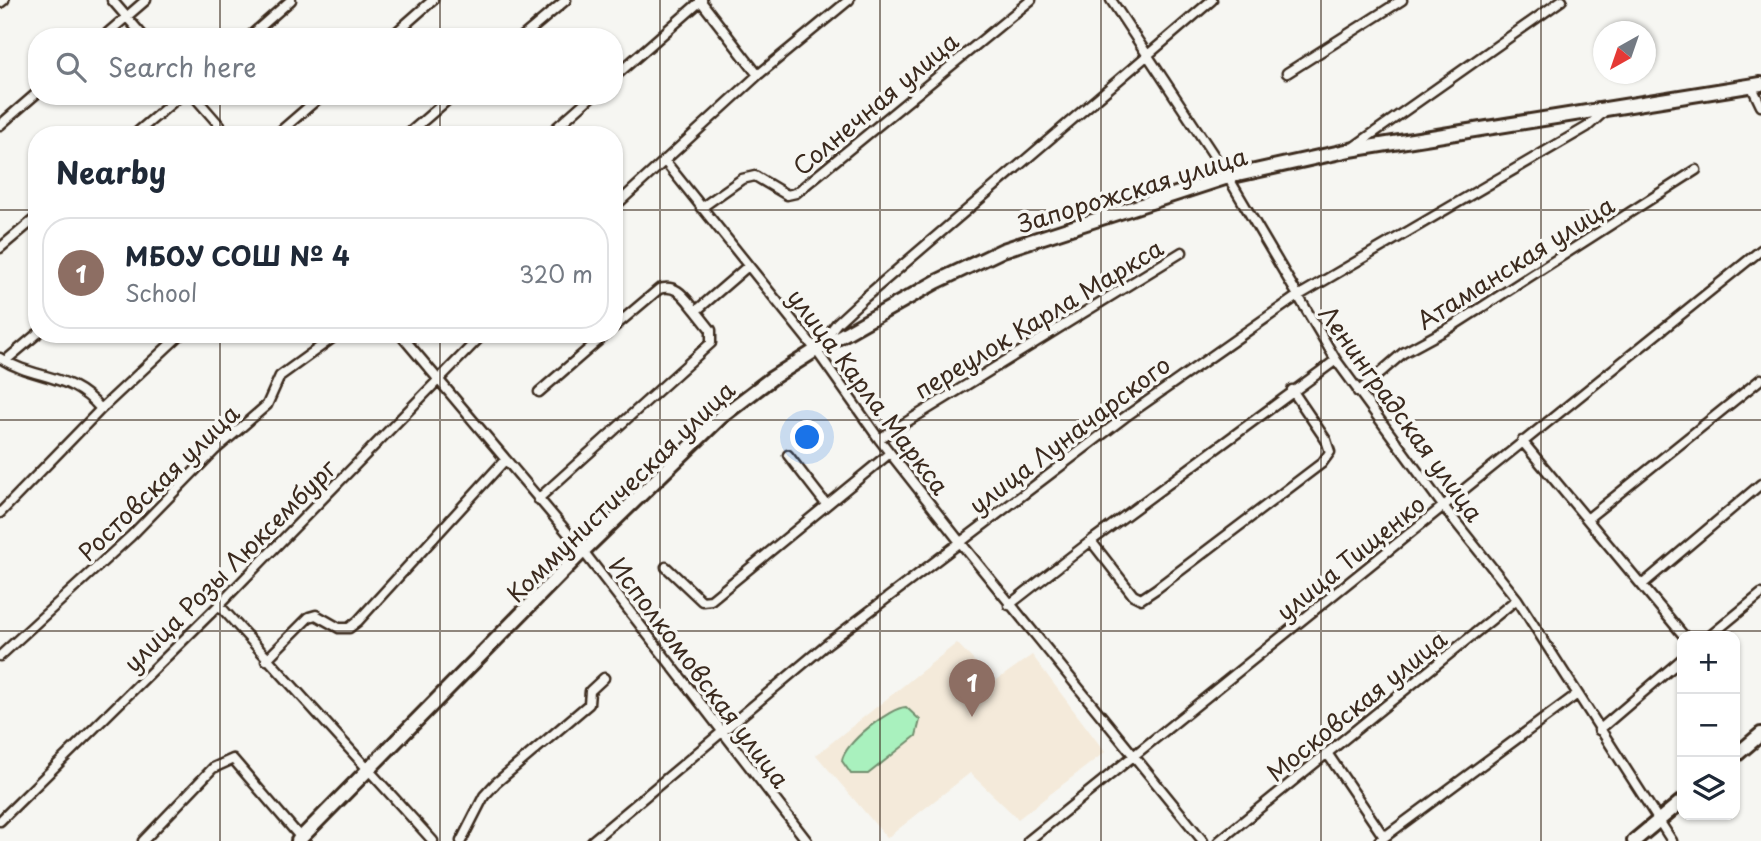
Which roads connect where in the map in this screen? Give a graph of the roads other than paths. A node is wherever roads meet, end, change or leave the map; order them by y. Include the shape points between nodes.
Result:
1 (112, 0) edge
2 (146, 0) edge
3 (291, 0) edge
4 (433, 0) edge
5 (566, 0) edge
6 (701, 0) edge
7 (849, 0) edge
8 (1031, 0) edge
9 (1111, 0) edge
10 (1212, 0) edge
11 (1402, 0) edge
12 (1562, 0) edge
13 (126, 16) junction
14 (113, 28) edge
15 (136, 28) edge
16 (258, 28) edge
17 (400, 28) edge
18 (533, 28) edge
19 (1147, 54) junction
20 (623, 69) edge
21 (1287, 73) dead end
22 (758, 75) junction
23 (1756, 85) edge
24 (28, 101) edge
25 (169, 105) edge
26 (202, 105) edge
27 (311, 105) edge
28 (442, 105) edge
29 (582, 105) edge
30 (1761, 106) edge
31 (1606, 110) junction
32 (0, 124) edge
33 (145, 126) edge
34 (220, 126) edge
35 (286, 126) edge
36 (417, 126) edge
37 (558, 126) edge
38 (1350, 150) junction
39 (664, 160) junction
40 (1696, 170) dead end
41 (1228, 177) junction
42 (623, 199) edge
43 (701, 208) junction
44 (28, 224) edge
45 (0, 248) edge
46 (1761, 250) edge
47 (1182, 252) dead end
48 (748, 266) junction
49 (1296, 298) junction
50 (696, 311) junction
51 (623, 319) edge
52 (28, 341) edge
53 (171, 343) edge
54 (326, 343) edge
55 (407, 343) edge
56 (474, 343) edge
57 (596, 343) edge
58 (816, 350) junction
59 (2, 360) edge
60 (1336, 360) junction
61 (1761, 379) edge
62 (438, 380) junction
63 (1293, 390) junction
64 (1358, 392) junction
65 (539, 393) dead end
66 (101, 409) junction
67 (879, 439) junction
68 (1522, 441) junction
69 (890, 453) junction
70 (788, 455) dead end
71 (505, 460) junction
72 (1761, 484) edge
73 (538, 499) junction
74 (826, 504) junction
75 (1443, 506) junction
76 (0, 513) edge
77 (1587, 519) junction
78 (1091, 541) junction
79 (960, 542) junction
80 (583, 551) junction
81 (666, 567) dead end
82 (1643, 584) junction
83 (1761, 594) edge
84 (1517, 599) junction
85 (219, 605) junction
86 (1009, 605) junction
87 (1680, 631) edge
88 (1716, 631) edge
89 (0, 656) edge
90 (266, 660) junction
91 (1677, 663) edge
92 (604, 678) dead end
93 (1576, 695) junction
94 (1599, 730) junction
95 (723, 731) junction
96 (1761, 734) edge
97 (1740, 752) edge
98 (1328, 753) junction
99 (1136, 757) junction
100 (367, 772) junction
101 (1677, 805) edge
102 (1660, 820) junction
103 (0, 821) edge
104 (1381, 839) edge
105 (300, 840) edge
106 (143, 841) edge
107 (433, 841) edge
108 (461, 841) edge
109 (592, 841) edge
110 (807, 841) edge
111 (1028, 841) edge
112 (1203, 841) edge
113 (1219, 841) edge
114 (1634, 841) edge
115 (1672, 841) edge

1 - 13 street
2 - 13 street
3 - 16 street
4 - 17 street
5 - 18 street
6 - 20 street
6 - 22 street
7 - 22 street
8 - 43 street, Солнечная улица via 796,193 787,195 755,176 742,179
9 - 19 street, Ленинградская улица
10 - 19 street, Коммунистическая улица
11 - 21 street
12 - 38 street, Запорожская улица
13 - 14 street
13 - 15 street
19 - 41 street, Ленинградская улица
19 - 58 street, Коммунистическая улица via 854,307
22 - 39 street
23 - 30 street
23 - 31 main road, улица Луначарского
24 - 32 street
25 - 33 street
26 - 34 street
27 - 35 street
28 - 36 street
29 - 37 street
31 - 38 main road, улица Луначарского
31 - 49 street, улица Луначарского via 1587,127
38 - 41 main road, Запорожская улица
39 - 42 street
39 - 43 street, улица Карла Маркса
40 - 64 street, Атаманская улица via 1404,353
41 - 49 street, Ленинградская улица
41 - 58 main road, Запорожская улица via 1003,250
43 - 48 street, улица Карла Маркса
44 - 45 street
46 - 68 street, улица Тищенко
47 - 67 street, переулок Карла Маркса
48 - 50 street
48 - 58 street, улица Карла Маркса
49 - 60 street, Ленинградская улица
49 - 79 street, улица Луначарского via 1125,416
50 - 51 street via 668,286
50 - 73 street via 711,330 710,343
52 - 59 street
53 - 66 street
54 - 89 street, Ростовская улица via 281,376 267,405
55 - 62 street, Исполкомовская улица
56 - 62 street, улица Розы Люксембург
57 - 65 street
58 - 67 street, улица Карла Маркса
58 - 80 main road, Коммунистическая улица via 721,417
59 - 66 street via 65,381 87,392
60 - 63 street
60 - 64 street, Ленинградская улица
61 - 77 street
62 - 71 street, Исполкомовская улица
62 - 85 street, улица Розы Люксембург
63 - 78 street
63 - 78 street via 1330,452 1322,463 1156,589 1141,599 1133,595
64 - 75 street, Ленинградская улица
66 - 76 street
67 - 69 street, улица Карла Маркса
68 - 75 street, улица Тищенко
68 - 77 street
69 - 74 street
69 - 79 street, улица Карла Маркса
70 - 74 street
71 - 73 street, Исполкомовская улица
71 - 90 street via 358,621 339,628 316,615 309,617
72 - 82 street
73 - 80 street, Исполкомовская улица
74 - 81 street via 710,600 702,601
75 - 84 street, Ленинградская улица
75 - 99 street, улица Тищенко
77 - 82 street
78 - 86 street
79 - 86 street, улица Карла Маркса
79 - 95 street, улица Луначарского
80 - 95 street, Исполкомовская улица
80 - 100 main road, Коммунистическая улица
82 - 87 street
83 - 88 street
84 - 93 street, Ленинградская улица
84 - 98 street, Московская улица
85 - 90 street
85 - 103 street, улица Розы Люксембург
86 - 99 street, улица Карла Маркса
90 - 100 street
91 - 94 street
92 - 108 street via 590,691 589,704 484,796
93 - 94 street, Ленинградская улица
93 - 104 street
94 - 102 street, Ленинградская улица
95 - 109 street, улица Луначарского
95 - 110 street, Исполкомовская улица
96 - 97 main road
98 - 104 street
98 - 113 street, Московская улица
99 - 111 street, улица Тищенко
99 - 112 street, улица Карла Маркса
100 - 105 main road, Коммунистическая улица
100 - 107 street
101 - 102 main road
102 - 114 main road
102 - 115 street, Ленинградская улица
105 - 106 street via 233,759 214,768

